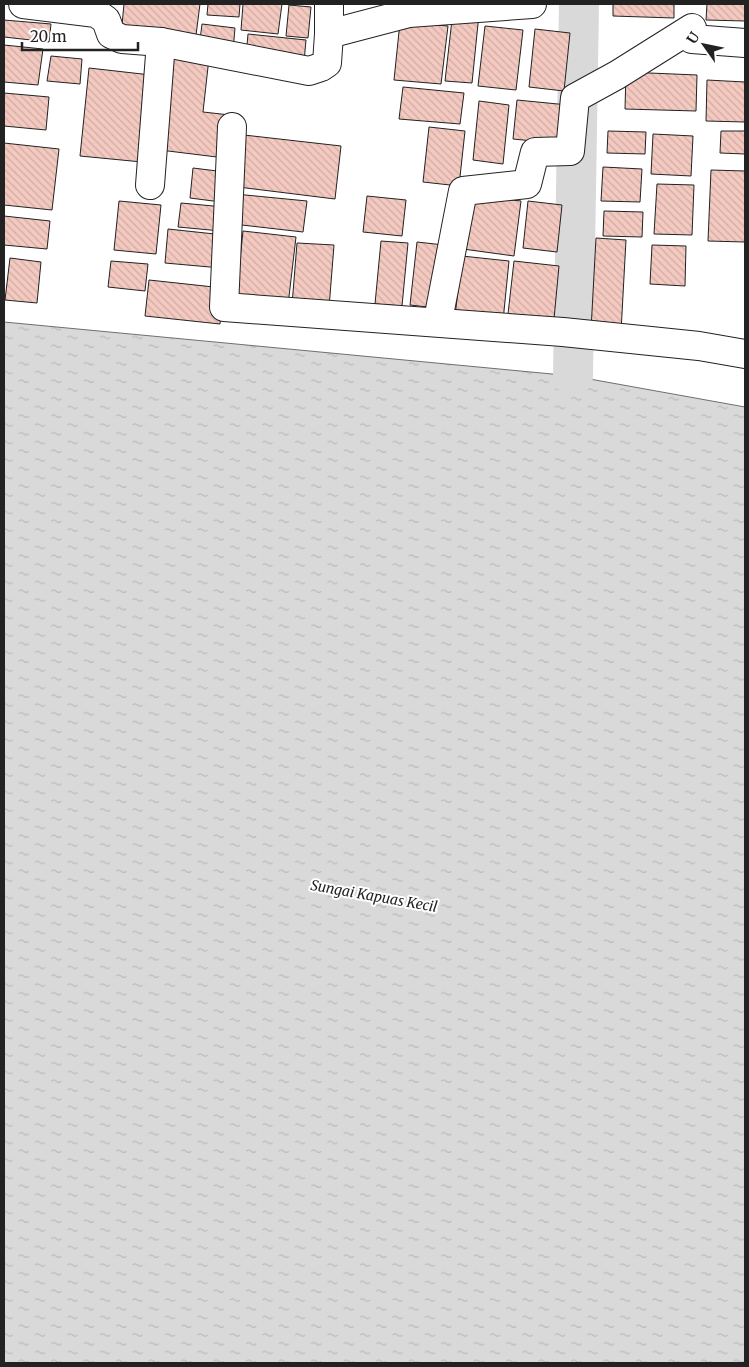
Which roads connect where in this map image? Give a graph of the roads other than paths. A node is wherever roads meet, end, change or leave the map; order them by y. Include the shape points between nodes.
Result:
1 (23, 4) edge
2 (328, 4) edge
3 (532, 4) edge
4 (692, 31) edge
5 (329, 34) junction
6 (161, 42) junction
7 (745, 43) edge
8 (232, 127) dead end
9 (150, 184) dead end
10 (436, 322) junction
11 (745, 354) edge

1 - 6 street via 96,13 106,20 111,34 116,37
2 - 5 street
3 - 5 street via 410,13
4 - 7 street
4 - 10 street via 575,98 570,150 535,152 528,184 462,191
5 - 6 street via 327,63 322,68 309,71
6 - 9 street
8 - 10 street via 224,307
10 - 11 street via 699,346

